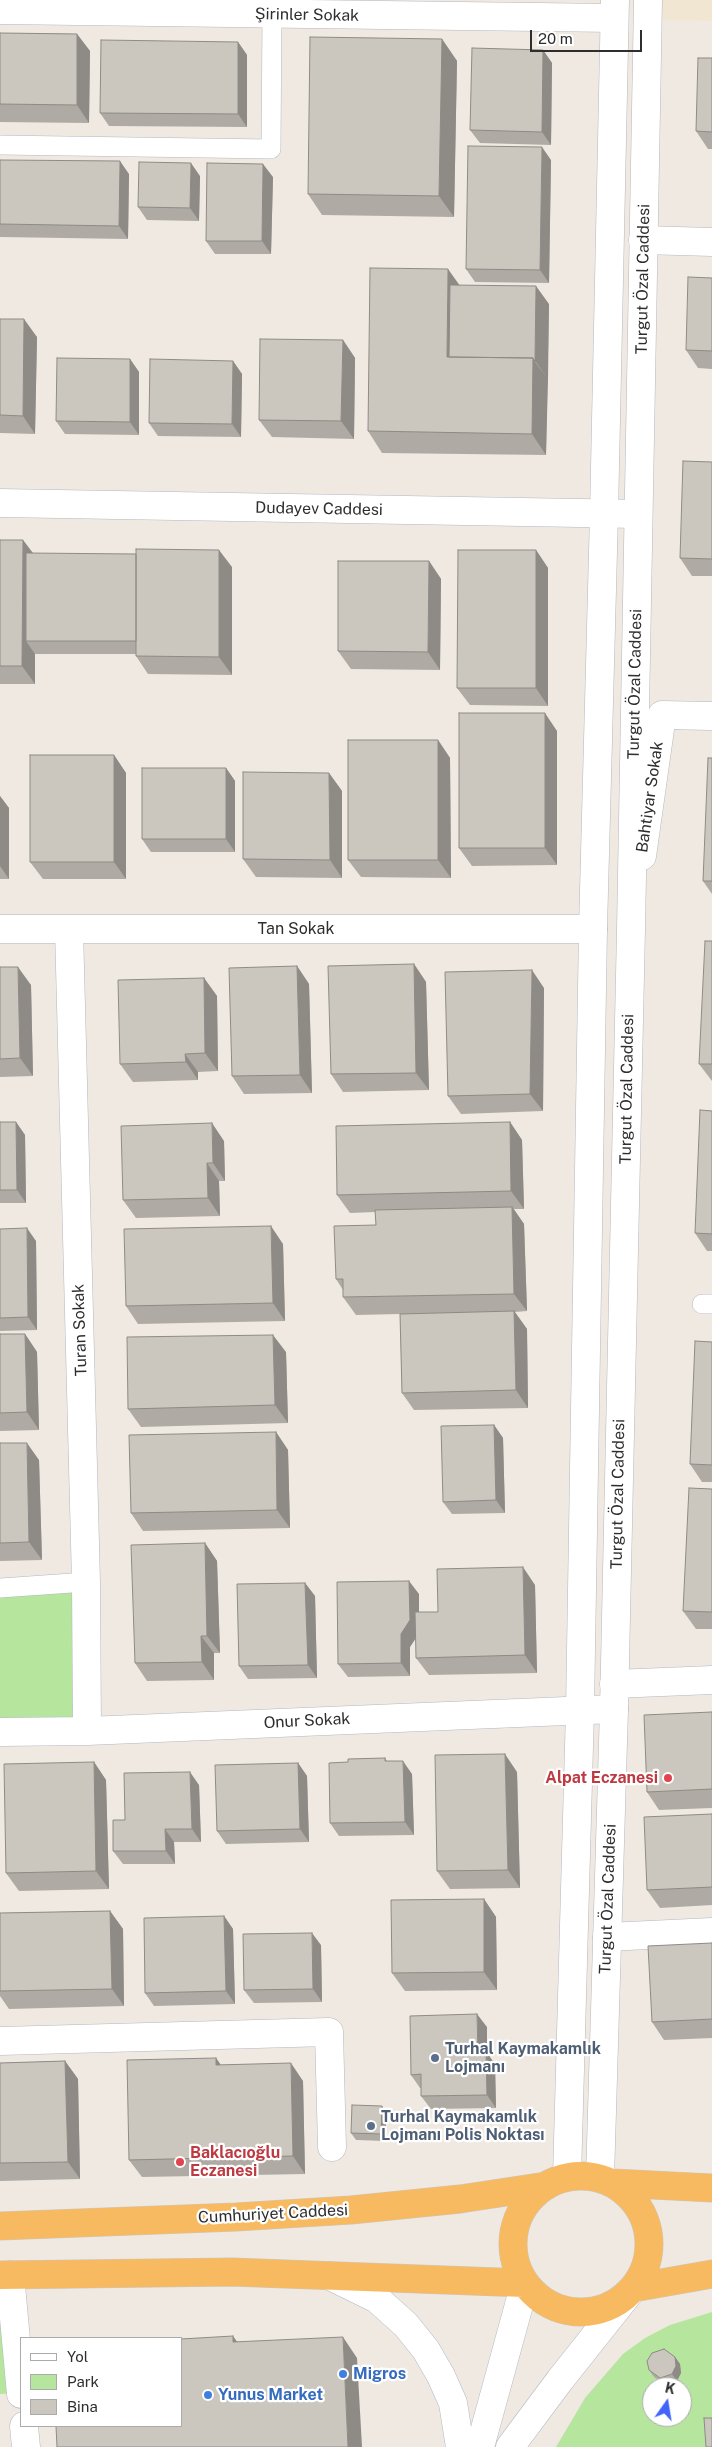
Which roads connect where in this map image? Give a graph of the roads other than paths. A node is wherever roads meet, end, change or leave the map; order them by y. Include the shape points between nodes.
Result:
1 (648, 0) edge
2 (206, 6) edge
3 (614, 9) edge
4 (0, 10) edge
5 (272, 14) junction
6 (0, 145) edge
7 (643, 240) junction
8 (712, 242) edge
9 (0, 503) edge
10 (604, 514) junction
11 (638, 514) junction
12 (712, 716) edge
13 (0, 928) edge
14 (69, 929) junction
15 (593, 929) junction
16 (631, 930) junction
17 (86, 1582) junction
18 (0, 1588) edge
19 (712, 1680) edge
20 (614, 1696) junction
21 (580, 1710) junction
22 (87, 1731) junction
23 (0, 1732) edge
24 (712, 1932) edge
25 (607, 1937) junction
26 (0, 2041) edge
27 (332, 2147) dead end
28 (556, 2181) junction
29 (607, 2181) junction
30 (712, 2188) edge
31 (0, 2226) edge
32 (712, 2274) edge
33 (5, 2275) edge
34 (330, 2276) junction
35 (525, 2283) junction
36 (633, 2288) junction
37 (20, 2387) edge
38 (24, 2427) edge
39 (26, 2447) edge
40 (460, 2447) edge
41 (480, 2447) edge
42 (510, 2447) edge

1 - 7 street, Turgut Özal Caddesi
2 - 4 street, Şirinler Sokak
2 - 5 street, Şirinler Sokak
3 - 5 street, Şirinler Sokak
3 - 10 street, Turgut Özal Caddesi
5 - 6 lane via 271,149
7 - 8 street
7 - 11 street, Turgut Özal Caddesi
9 - 10 street, Dudayev Caddesi
10 - 11 street, Dudayev Caddesi
10 - 15 street, Turgut Özal Caddesi
11 - 16 street, Turgut Özal Caddesi
12 - 16 street, Bahtiyar Sokak via 662,715
13 - 14 street, Tan Sokak
14 - 15 street, Tan Sokak
14 - 17 street, Turan Sokak
15 - 21 street, Turgut Özal Caddesi
16 - 20 street, Turgut Özal Caddesi
17 - 18 lane
17 - 22 street, Turan Sokak
19 - 20 street, Onur Sokak
20 - 21 street, Onur Sokak
20 - 25 street, Turgut Özal Caddesi
21 - 22 street, Onur Sokak
21 - 28 street, Turgut Özal Caddesi
22 - 23 street, Onur Sokak
24 - 25 street
25 - 29 street, Turgut Özal Caddesi
26 - 27 street via 329,2032
28 - 29 highway, Cumhuriyet Caddesi via 590,2176
28 - 31 highway, Cumhuriyet Caddesi via 460,2199 351,2210
28 - 35 highway via 527,2202 516,2224 513,2248
29 - 30 highway, Cumhuriyet Caddesi
29 - 36 highway via 633,2199 649,2231 649,2256
32 - 36 highway
33 - 34 highway via 232,2272
33 - 37 street
34 - 35 highway
34 - 40 street via 377,2300 406,2325 426,2350 453,2403
35 - 36 highway via 543,2300 578,2312 608,2306
35 - 41 street
36 - 42 street
38 - 39 street

